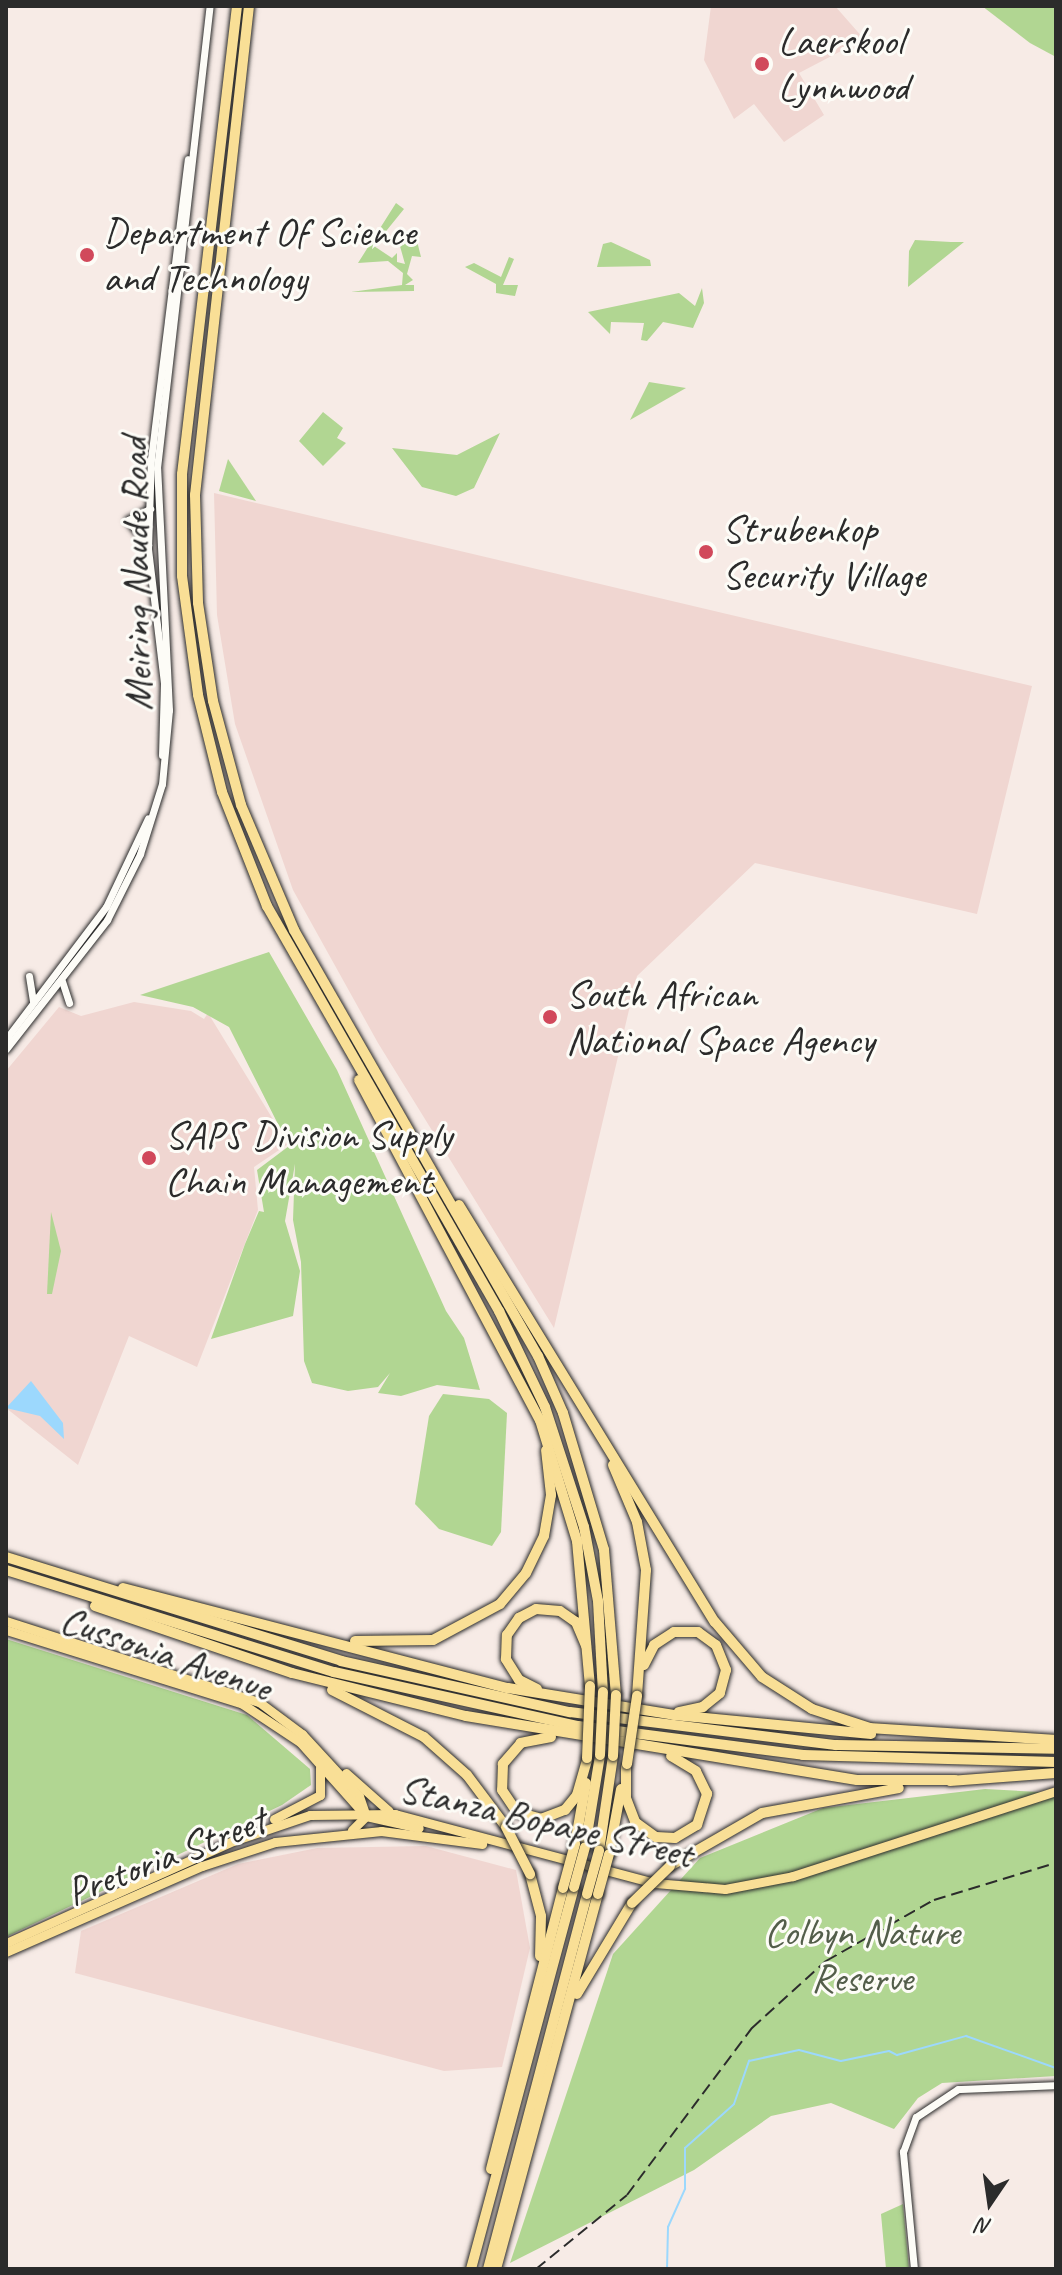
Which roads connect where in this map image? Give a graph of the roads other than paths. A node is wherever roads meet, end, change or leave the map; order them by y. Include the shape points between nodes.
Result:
1 (208, 6) edge
2 (234, 6) edge
3 (249, 6) edge
4 (150, 509) junction
5 (148, 548) junction
6 (29, 976) dead end
7 (63, 979) junction
8 (69, 1003) dead end
9 (30, 1008) junction
10 (6, 1039) edge
11 (6, 1049) edge
12 (356, 1066) junction
13 (371, 1066) junction
14 (572, 1385) junction
15 (526, 1388) junction
16 (6, 1556) edge
17 (6, 1573) edge
18 (6, 1621) edge
19 (290, 1629) junction
20 (6, 1630) edge
21 (230, 1653) junction
22 (590, 1685) junction
23 (637, 1695) junction
24 (591, 1702) junction
25 (629, 1708) junction
26 (959, 1737) junction
27 (1056, 1740) edge
28 (593, 1741) junction
29 (630, 1747) junction
30 (1056, 1749) edge
31 (321, 1758) junction
32 (587, 1759) junction
33 (1056, 1762) edge
34 (627, 1766) junction
35 (1056, 1773) edge
36 (955, 1780) junction
37 (1056, 1793) edge
38 (343, 1812) joint
39 (364, 1813) junction
40 (395, 1814) junction
41 (349, 1832) junction
42 (457, 1837) junction
43 (233, 1841) junction
44 (580, 1846) junction
45 (604, 1852) junction
46 (569, 1888) junction
47 (593, 1894) junction
48 (6, 1943) edge
49 (6, 1952) edge
50 (524, 2037) junction
51 (1056, 2085) edge
52 (547, 2089) junction
53 (470, 2269) edge
54 (488, 2269) edge
55 (496, 2269) edge
56 (914, 2269) edge

1 - 4 street, Meiring Naude Road via 170,284
1 - 7 street, Meiring Naude Road via 157,468 169,686 166,761 130,877
2 - 12 highway via 183,459 186,621 213,758 240,843 267,906
3 - 13 highway via 196,460 199,615 222,742 257,849 294,930
4 - 5 street, Meiring Naude Road
4 - 5 street via 128,520
5 - 9 street, Meiring Naude Road via 165,711 152,806 106,907
6 - 9 street via 35,991
7 - 8 street
7 - 11 street, Meiring Naude Road
9 - 10 street, Meiring Naude Road
12 - 15 highway via 370,1106
12 - 44 highway, bridge via 499,1311 545,1407 584,1527 598,1601 603,1692 600,1755
13 - 14 highway
13 - 45 highway, bridge via 538,1356 563,1413 604,1550 616,1695
14 - 23 highway via 625,1490 642,1541 648,1598
14 - 26 highway via 715,1622 762,1677 846,1722
15 - 19 highway via 547,1454 550,1503 535,1556 500,1604 461,1630 414,1644
15 - 22 highway via 552,1451 577,1541
16 - 19 highway
16 - 30 highway via 341,1661 570,1712 836,1745
17 - 21 highway
17 - 33 highway via 334,1672 578,1726 803,1755
18 - 31 main road, Cussonia Avenue via 235,1691 283,1717
19 - 24 highway via 489,1684
20 - 31 main road, Cussonia Avenue via 241,1703
21 - 28 highway via 412,1704
21 - 50 highway, bridge via 402,1722 460,1768 506,1827 530,1874 541,1946
22 - 24 highway via 586,1644 573,1619 544,1608 515,1622 505,1649 515,1675 534,1688
22 - 32 highway, bridge
23 - 25 highway via 648,1655 669,1634 698,1632 723,1655 724,1683 703,1707 675,1712
23 - 34 highway, bridge
24 - 25 highway
25 - 26 highway via 798,1729
26 - 27 highway
28 - 29 highway
28 - 32 highway via 546,1737 521,1743 503,1764 502,1790 522,1814 552,1817 577,1795
29 - 34 highway via 678,1759 700,1775 707,1800 697,1825 675,1838 643,1831 627,1805
29 - 36 highway via 857,1780
31 - 39 main road, Cussonia Avenue
31 - 40 main road
31 - 43 main road via 324,1783 318,1797
32 - 44 highway
34 - 45 highway
35 - 36 highway
36 - 52 highway, bridge via 777,1808 713,1836 670,1866 632,1903 586,1973
37 - 40 main road, Stanza Bopape Street via 793,1876 725,1889 655,1883
37 - 42 main road, Stanza Bopape Street via 782,1886 730,1895 666,1891
38 - 39 main road, Stanza Bopape Street
38 - 43 main road, Pretoria Street via 294,1818
39 - 40 main road, Stanza Bopape Street
39 - 41 main road
39 - 42 main road
41 - 42 main road, Stanza Bopape Street
41 - 49 main road, Pretoria Street via 222,1858
43 - 48 main road, Pretoria Street
44 - 46 highway, bridge
45 - 47 highway, bridge
46 - 50 highway
46 - 53 highway
47 - 52 highway
47 - 54 highway
50 - 53 highway
51 - 56 street via 952,2091 928,2104 910,2127 903,2164
52 - 55 highway

